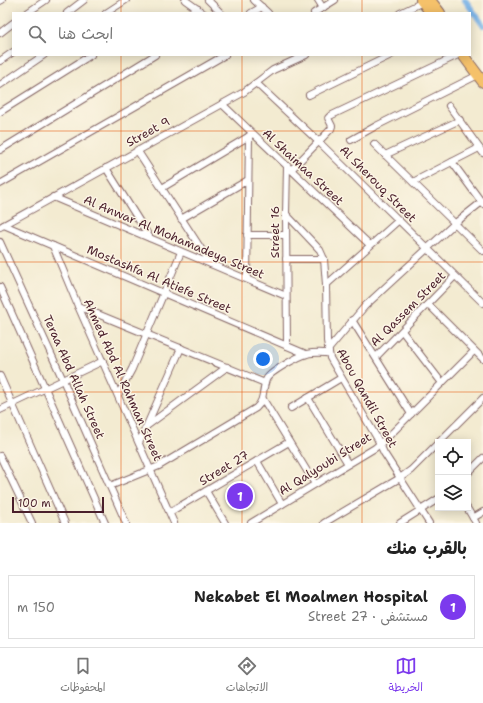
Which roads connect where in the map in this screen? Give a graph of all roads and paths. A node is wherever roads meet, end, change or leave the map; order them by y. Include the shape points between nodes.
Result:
1 (46, 0) edge
2 (84, 0) edge
3 (126, 0) edge
4 (185, 0) edge
5 (208, 0) edge
6 (254, 0) edge
7 (318, 0) edge
8 (335, 0) edge
9 (425, 1) edge
10 (262, 7) junction
11 (323, 8) junction
12 (200, 11) edge
13 (29, 12) edge
14 (67, 12) edge
15 (108, 12) edge
16 (220, 12) edge
17 (253, 12) edge
18 (267, 12) edge
19 (316, 12) edge
20 (402, 12) edge
21 (430, 12) edge
22 (439, 12) edge
23 (12, 24) edge
24 (0, 33) edge
25 (12, 53) edge
26 (471, 55) edge
27 (43, 56) edge
28 (89, 56) edge
29 (153, 56) edge
30 (223, 56) edge
31 (304, 56) edge
32 (389, 56) edge
33 (456, 56) edge
34 (464, 56) edge
35 (0, 61) edge
36 (481, 76) edge
37 (256, 83) junction
38 (0, 85) edge
39 (309, 95) dead end
40 (222, 104) junction
41 (449, 106) dead end
42 (0, 112) edge
43 (460, 120) junction
44 (251, 135) junction
45 (351, 140) dead end
46 (319, 142) junction
47 (374, 144) dead end
48 (0, 150) edge
49 (137, 150) junction
50 (481, 151) edge
51 (385, 155) junction
52 (452, 162) junction
53 (106, 168) junction
54 (289, 168) junction
55 (248, 180) junction
56 (413, 182) junction
57 (0, 184) edge
58 (162, 188) junction
59 (52, 197) junction
60 (483, 202) edge
61 (286, 214) junction
62 (181, 219) junction
63 (399, 220) junction
64 (454, 224) junction
65 (2, 226) edge
66 (247, 235) junction
67 (286, 235) junction
68 (150, 238) junction
69 (0, 242) edge
70 (370, 245) junction
71 (53, 246) junction
72 (428, 248) junction
73 (181, 252) junction
74 (483, 252) edge
75 (286, 259) junction
76 (324, 259) junction
77 (211, 264) junction
78 (455, 276) junction
79 (247, 279) junction
80 (326, 285) junction
81 (0, 287) edge
82 (164, 293) junction
83 (286, 296) junction
84 (428, 304) junction
85 (483, 304) edge
86 (78, 306) junction
87 (352, 320) junction
88 (402, 331) junction
89 (147, 334) junction
90 (286, 346) junction
91 (181, 348) junction
92 (328, 351) junction
93 (474, 351) junction
94 (306, 354) junction
95 (376, 357) junction
96 (483, 359) edge
97 (103, 361) junction
98 (227, 368) junction
99 (0, 376) edge
100 (341, 378) junction
101 (63, 380) junction
102 (265, 383) junction
103 (442, 383) junction
104 (45, 388) junction
105 (118, 395) junction
106 (308, 398) junction
107 (483, 398) edge
108 (262, 399) junction
109 (13, 404) junction
110 (291, 408) dead end
111 (0, 410) edge
112 (411, 414) junction
113 (147, 426) junction
114 (441, 439) edge
115 (289, 442) junction
116 (139, 443) junction
117 (380, 444) junction
118 (435, 445) edge
119 (0, 456) edge
120 (483, 458) edge
121 (257, 461) junction
122 (348, 464) junction
123 (151, 470) junction
124 (471, 470) edge
125 (400, 478) junction
126 (315, 484) junction
127 (110, 486) junction
128 (206, 491) junction
129 (435, 501) edge
130 (282, 504) junction
131 (422, 510) junction
132 (469, 511) edge
133 (170, 512) junction
134 (483, 512) edge
135 (475, 520) edge
136 (32, 523) edge
137 (66, 523) edge
138 (105, 523) edge
139 (126, 523) edge
140 (174, 523) edge
141 (226, 523) edge
142 (251, 523) edge
143 (324, 523) edge
144 (400, 523) edge
145 (429, 523) edge

1 - 13 street
2 - 14 street
3 - 15 street
4 - 12 street
5 - 16 street
6 - 10 street
7 - 11 street
8 - 11 street
9 - 20 street
9 - 21 highway
9 - 22 highway
10 - 17 street
10 - 18 street
11 - 19 street
23 - 24 street
25 - 35 street
26 - 36 highway
27 - 38 street
28 - 42 street
29 - 48 street
30 - 57 street
31 - 37 street, Street 9 via 273,70
32 - 39 street
33 - 46 street via 330,116 328,118 332,128
34 - 36 highway
36 - 45 street via 389,119
37 - 40 street, Street 9
37 - 46 street, Al Sherouq Street
40 - 44 street, Al Shaimaa Street
40 - 49 street, Street 9
41 - 43 street
43 - 50 street
43 - 51 street
44 - 54 street, Al Shaimaa Street
44 - 55 street
44 - 58 street
46 - 54 street
46 - 63 street, Al Sherouq Street
47 - 51 street
49 - 53 street, Street 9
49 - 58 street
50 - 52 street
51 - 56 street
52 - 56 street
52 - 60 street
53 - 59 street, Street 9
53 - 68 street
54 - 61 street, Street 16
54 - 70 street, Al Shaimaa Street
55 - 62 street
55 - 66 street
56 - 64 street
58 - 62 street
59 - 65 street, Street 9
59 - 68 street, Al Anwar Al Mohamadeya Street
60 - 64 street
61 - 67 street, Street 16
61 - 76 street, Abou Qandil Street via 320,250
62 - 77 street
63 - 70 street
63 - 72 street, Al Sherouq Street
64 - 72 street
64 - 74 street
65 - 71 street, Mostashfa Al Atiefe Street
66 - 67 street
66 - 79 street
67 - 75 street, Street 16
68 - 73 street, Al Anwar Al Mohamadeya Street
69 - 101 street, Teraa Abd Allah Street
70 - 80 street
71 - 82 street, Mostashfa Al Atiefe Street
71 - 86 street, Ahmed Abd Al Rahman Street
72 - 78 street, Al Sherouq Street
72 - 87 street
73 - 77 street, Al Anwar Al Mohamadeya Street
73 - 82 street
75 - 76 street
75 - 83 street, Street 16
76 - 80 street, Abou Qandil Street
77 - 79 street, Al Anwar Al Mohamadeya Street
78 - 84 street, Al Qassem Street
78 - 85 street, Al Sherouq Street
79 - 83 street, Al Anwar Al Mohamadeya Street
80 - 92 street, Abou Qandil Street
81 - 104 street
82 - 89 street
82 - 90 street, Mostashfa Al Atiefe Street
83 - 90 street, Street 16
84 - 88 street, Al Qassem Street
84 - 93 street
86 - 89 street
86 - 97 street, Ahmed Abd Al Rahman Street
87 - 92 street
87 - 95 street
88 - 95 street, Al Qassem Street
88 - 103 street
89 - 91 street
89 - 105 street
90 - 94 street, Mostashfa Al Atiefe Street
91 - 98 street
91 - 113 street
92 - 94 street
92 - 100 street, Abou Qandil Street
93 - 96 street
93 - 103 street, Al Qalyoubi Street
94 - 102 street via 271,374
95 - 112 street
97 - 101 street
97 - 105 street, Ahmed Abd Al Rahman Street
98 - 102 street
98 - 113 street
99 - 109 street
100 - 106 street
100 - 117 street, Abou Qandil Street
101 - 104 street
101 - 127 street, Teraa Abd Allah Street
102 - 108 street
103 - 112 street, Al Qalyoubi Street
104 - 109 street
104 - 138 street
105 - 116 street, Ahmed Abd Al Rahman Street
106 - 110 street
106 - 122 street
107 - 114 street
108 - 115 street
108 - 123 street via 256,408
109 - 111 street
109 - 137 street
112 - 117 street, Al Qalyoubi Street
113 - 116 street
115 - 121 street, Street 27
115 - 126 street
116 - 123 street, Ahmed Abd Al Rahman Street
117 - 122 street, Al Qalyoubi Street
117 - 125 street, Abou Qandil Street
118 - 125 street
119 - 136 street
120 - 124 street
121 - 128 street, Street 27
121 - 130 street
122 - 126 street, Al Qalyoubi Street
123 - 127 street
123 - 133 street, Ahmed Abd Al Rahman Street
125 - 131 street, Abou Qandil Street
125 - 143 street
126 - 130 street, Al Qalyoubi Street
127 - 139 street, Teraa Abd Allah Street
128 - 133 street, Street 27
128 - 141 street
129 - 131 street
130 - 142 street, Al Qalyoubi Street
131 - 144 street
131 - 145 street, Abou Qandil Street
132 - 135 street
133 - 140 street, Ahmed Abd Al Rahman Street
134 - 135 street

